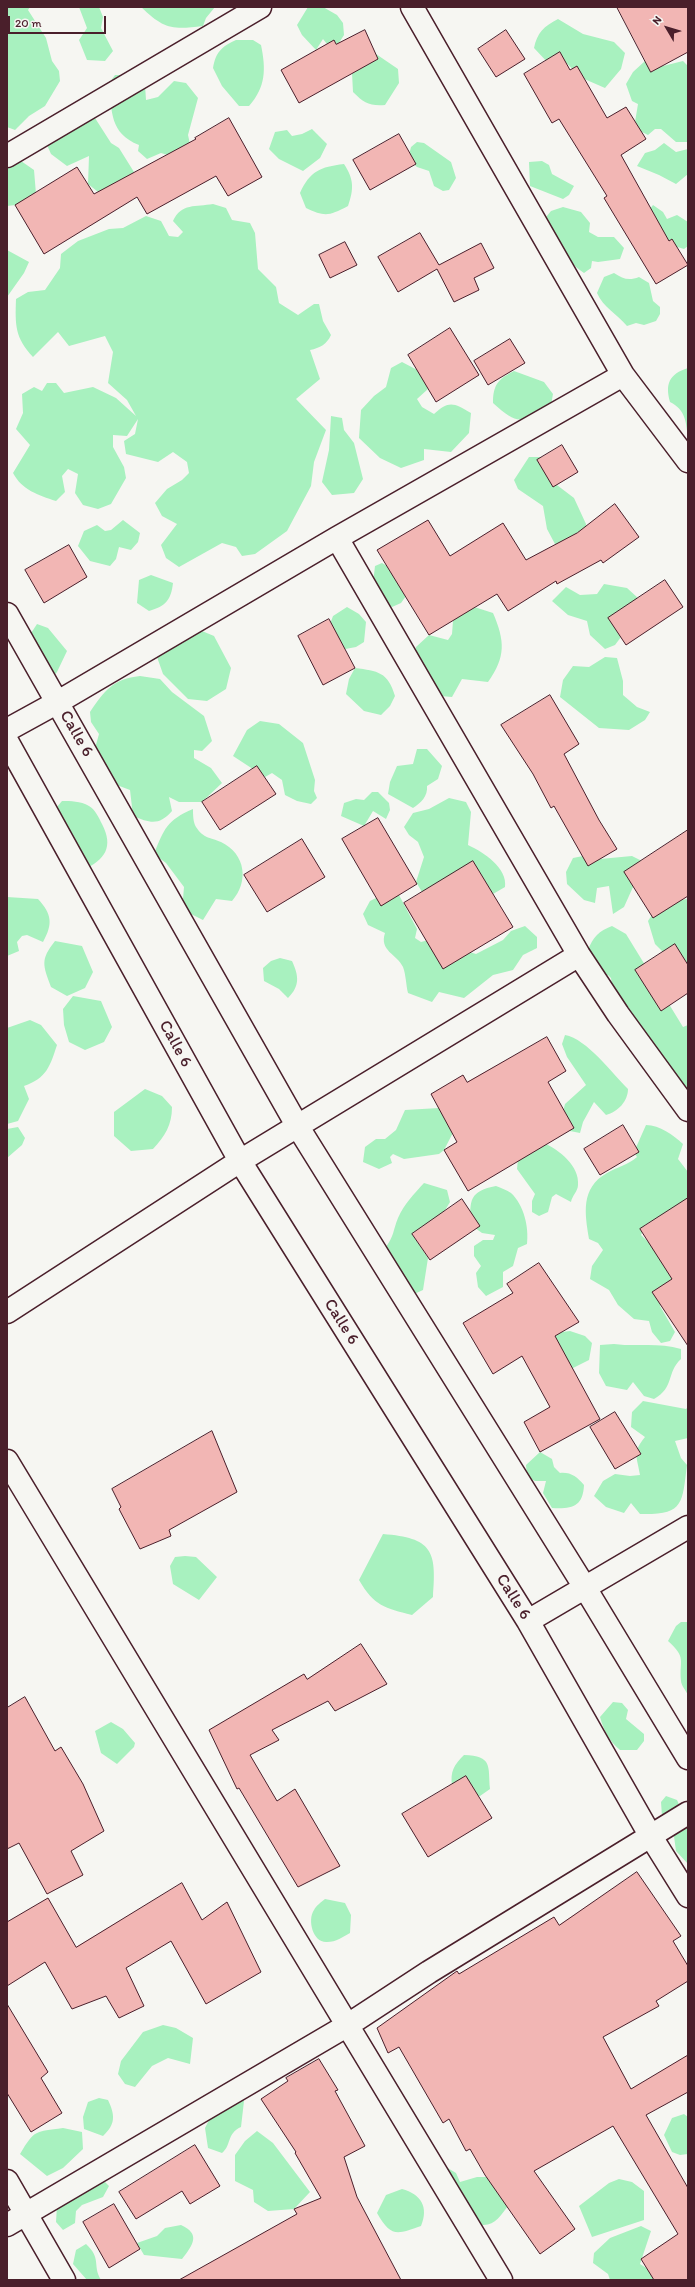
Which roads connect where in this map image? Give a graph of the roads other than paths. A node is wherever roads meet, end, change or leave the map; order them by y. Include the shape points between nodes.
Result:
1 (260, 7) edge
2 (412, 7) edge
3 (7, 156) edge
4 (623, 376) junction
5 (688, 461) edge
6 (337, 538) junction
7 (7, 614) edge
8 (58, 702) junction
9 (7, 730) edge
10 (7, 741) edge
11 (579, 954) junction
12 (688, 1110) edge
13 (298, 1127) junction
14 (240, 1161) junction
15 (7, 1312) edge
16 (7, 1461) edge
17 (688, 1526) edge
18 (584, 1586) junction
19 (528, 1621) junction
20 (688, 1758) edge
21 (688, 1813) edge
22 (650, 1835) junction
23 (688, 1896) edge
24 (348, 2025) junction
25 (7, 2182) edge
26 (26, 2214) junction
27 (7, 2225) edge
28 (64, 2280) edge
29 (501, 2280) edge

1 - 3 street
2 - 4 street
4 - 5 street
4 - 6 street
6 - 8 street
6 - 11 street
7 - 8 street, Calle 6
8 - 9 street
8 - 13 street, Calle 6
10 - 14 street, Calle 6
11 - 12 street via 618,1014
11 - 13 street
13 - 14 street
13 - 18 street, Calle 6
14 - 15 street
14 - 19 street, Calle 6
16 - 24 street
17 - 18 street
18 - 19 street
18 - 20 street, Calle 6
19 - 22 street, Calle 6
21 - 22 street
22 - 23 street, Calle 6
22 - 24 street
24 - 26 street
24 - 29 street
25 - 26 street
26 - 27 street
26 - 28 street

